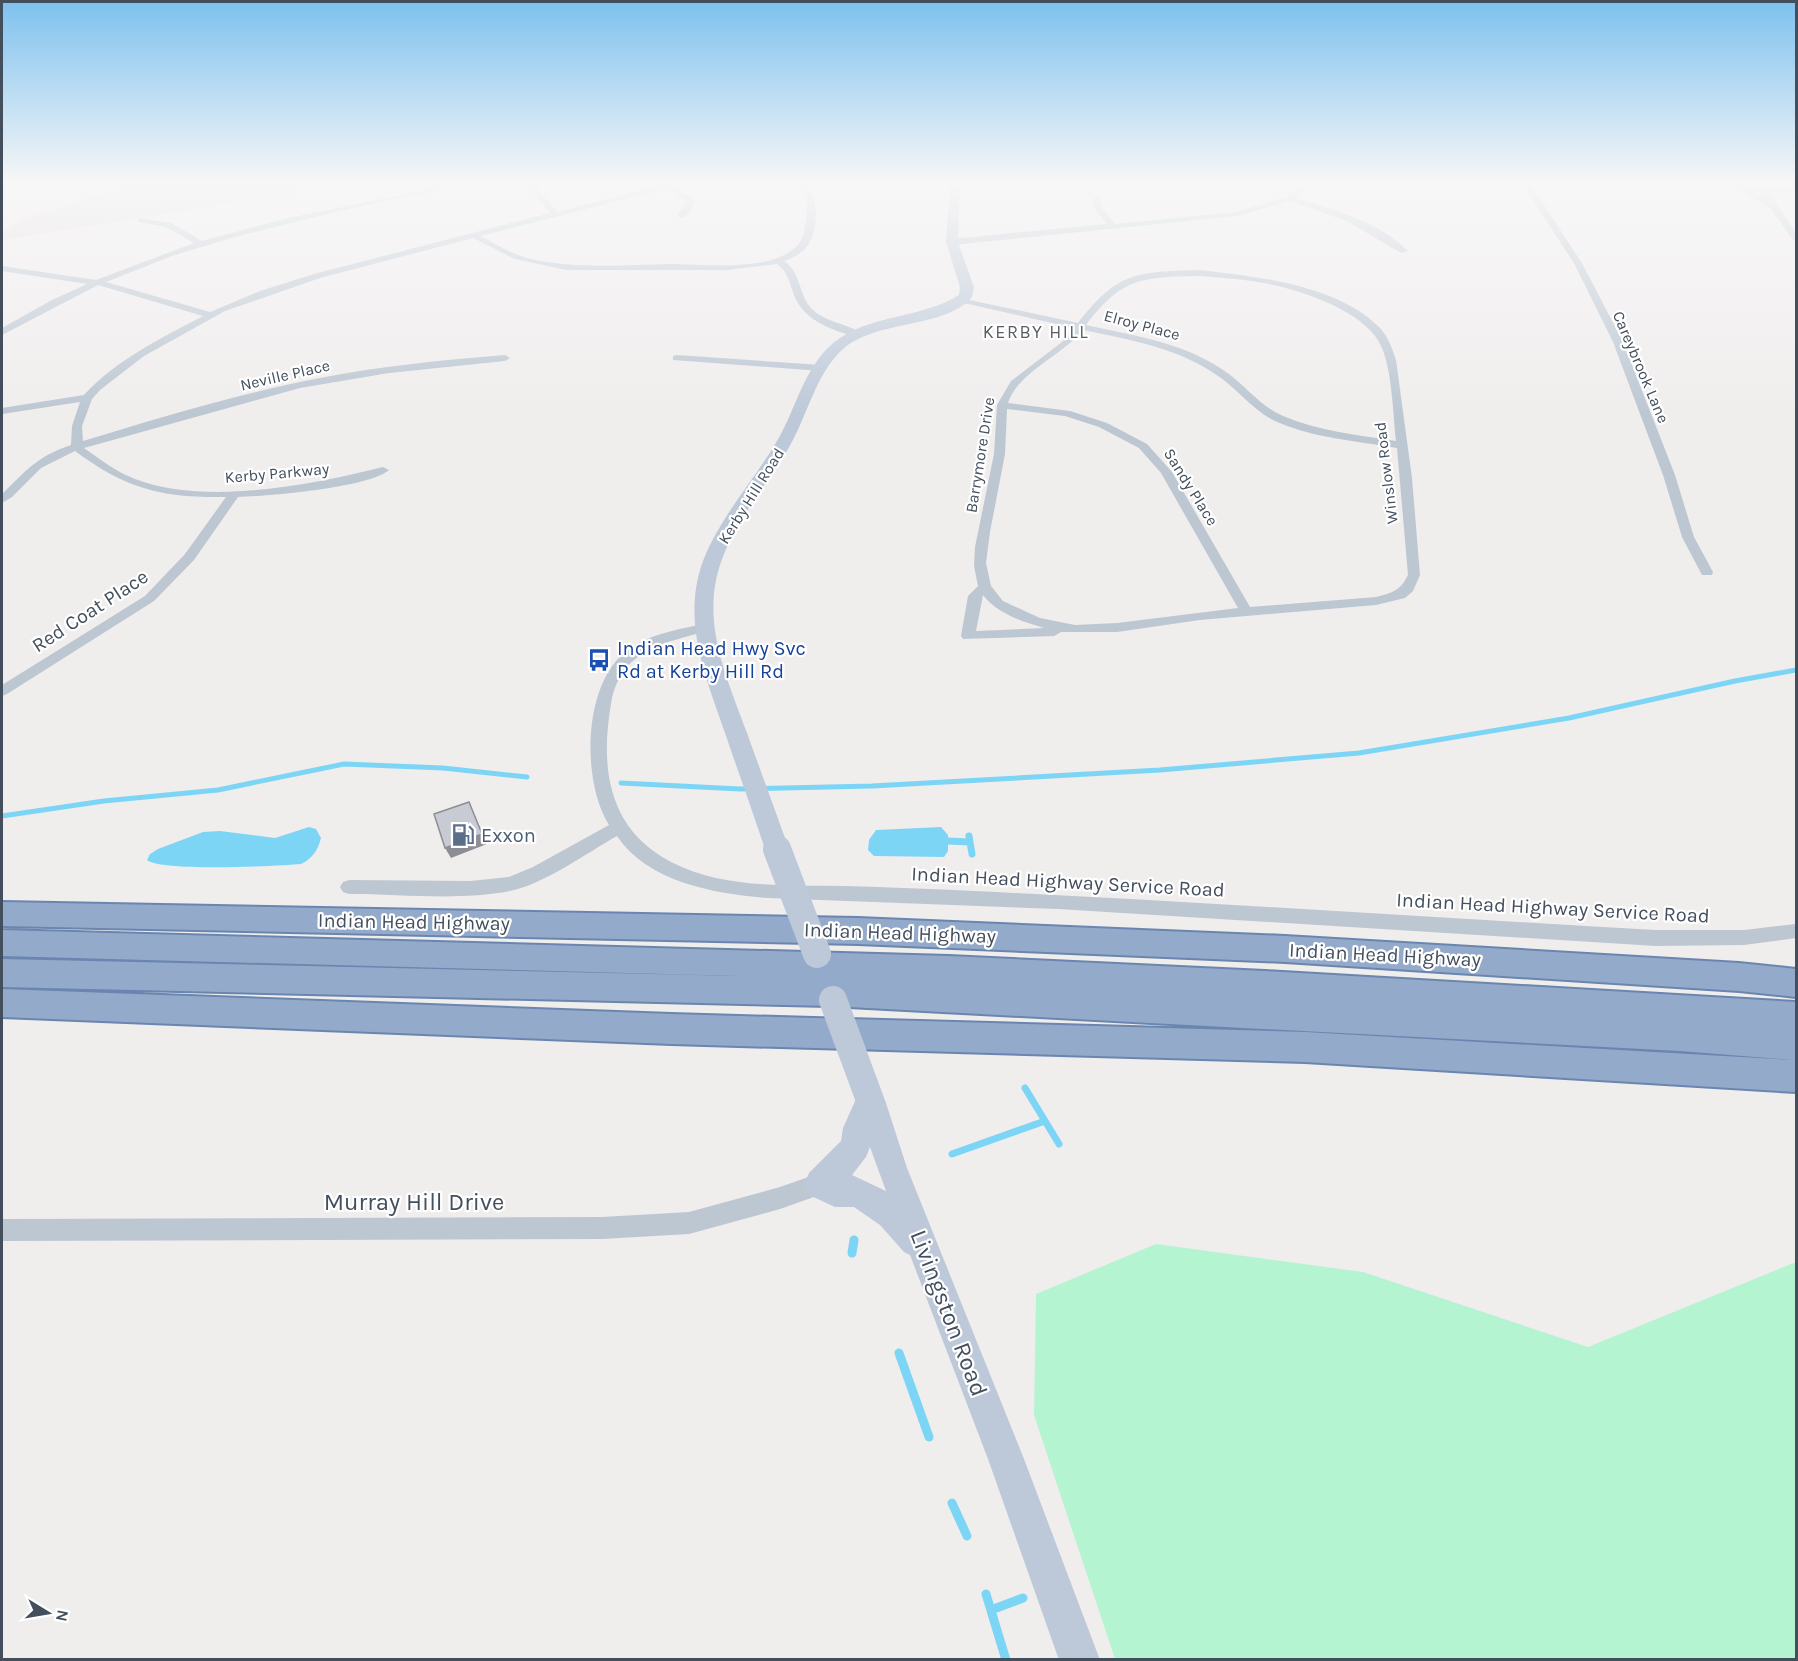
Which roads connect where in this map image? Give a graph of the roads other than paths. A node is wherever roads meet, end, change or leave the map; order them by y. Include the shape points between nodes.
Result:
1 (155, 261) edge
2 (381, 261) edge
3 (527, 261) edge
4 (778, 261) joint
5 (958, 261) edge
6 (1576, 261) edge
7 (2, 268) edge
8 (95, 282) junction
9 (960, 301) junction
10 (210, 315) junction
11 (1081, 325) junction
12 (2, 332) edge
13 (857, 334) junction
14 (505, 358) dead end
15 (677, 358) dead end
16 (821, 368) junction
17 (87, 398) junction
18 (1002, 405) junction
19 (2, 411) edge
20 (1401, 445) junction
21 (77, 448) junction
22 (383, 470) dead end
23 (234, 494) junction
24 (2, 500) edge
25 (1707, 572) dead end
26 (985, 586) junction
27 (1247, 613) junction
28 (703, 628) junction
29 (1060, 629) junction
30 (2, 692) edge
31 (617, 828) junction
32 (349, 886) dead end
33 (2, 914) edge
34 (1797, 931) edge
35 (2, 943) edge
36 (2, 973) edge
37 (826, 978) junction
38 (1797, 982) edge
39 (2, 1003) edge
40 (1797, 1017) edge
41 (1797, 1045) edge
42 (1797, 1076) edge
43 (870, 1100) junction
44 (820, 1184) junction
45 (2, 1230) edge
46 (926, 1253) junction
47 (1080, 1659) edge

1 - 8 street
2 - 10 street via 284,286
3 - 4 street via 555,266 730,267
4 - 13 street via 795,278 800,299 809,311
5 - 9 main road via 967,287
6 - 25 street, Careybrook Lane via 1617,342 1669,475 1688,537
7 - 8 street
8 - 10 street
8 - 12 street
9 - 11 street, Elroy Place
9 - 13 main road, Kerby Hill Road via 941,311
10 - 17 street via 121,367
11 - 18 street, Barrymore Drive via 1063,346 1012,386
11 - 20 street, Elroy Place via 1182,351 1233,381 1271,415 1288,422 1334,436
11 - 20 street, Winslow Road via 1116,288 1153,276 1200,273 1251,278 1318,295 1352,311 1381,336 1391,360
13 - 16 main road, Kerby Hill Road via 835,349
14 - 21 street, Neville Place via 317,381
15 - 16 street
16 - 28 main road, Kerby Hill Road via 787,439 712,561 704,590
17 - 19 street
17 - 21 street via 77,426
18 - 26 street, Barrymore Drive via 1000,446 980,566
18 - 27 street, Sandy Place via 1066,413 1104,425 1143,446 1166,472
20 - 27 street, Winslow Road via 1414,567 1408,588 1395,597 1376,601
21 - 23 street, Kerby Parkway via 135,483
21 - 24 street, Neville Place via 34,467
22 - 23 street, Kerby Parkway via 339,483
23 - 30 street, Red Coat Place via 181,567 154,596
26 - 29 street, Winslow Road via 992,597 1010,610
26 - 29 street, Winslow Road via 975,596 968,636
27 - 29 street, Winslow Road via 1143,625
28 - 31 street, Indian Head Highway Service Road via 667,636 638,649 614,670 607,682 599,736 599,777
28 - 37 main road, Kerby Hill Road, bridge via 777,849
31 - 32 street via 511,884 471,888
31 - 34 street, Indian Head Highway Service Road via 664,866 717,885 757,892 984,899 1656,938 1726,940
33 - 38 highway, Indian Head Highway via 882,932 1285,949
35 - 37 highway
36 - 37 highway
37 - 40 highway via 1264,985
37 - 41 highway
37 - 43 main road, Livingston Road, bridge
39 - 42 highway via 671,1029 1305,1047
43 - 44 main road via 855,1147
43 - 46 main road, Livingston Road
44 - 45 street, Murray Hill Drive via 689,1223 602,1228
44 - 46 main road via 865,1196 891,1214
46 - 47 main road, Livingston Road

